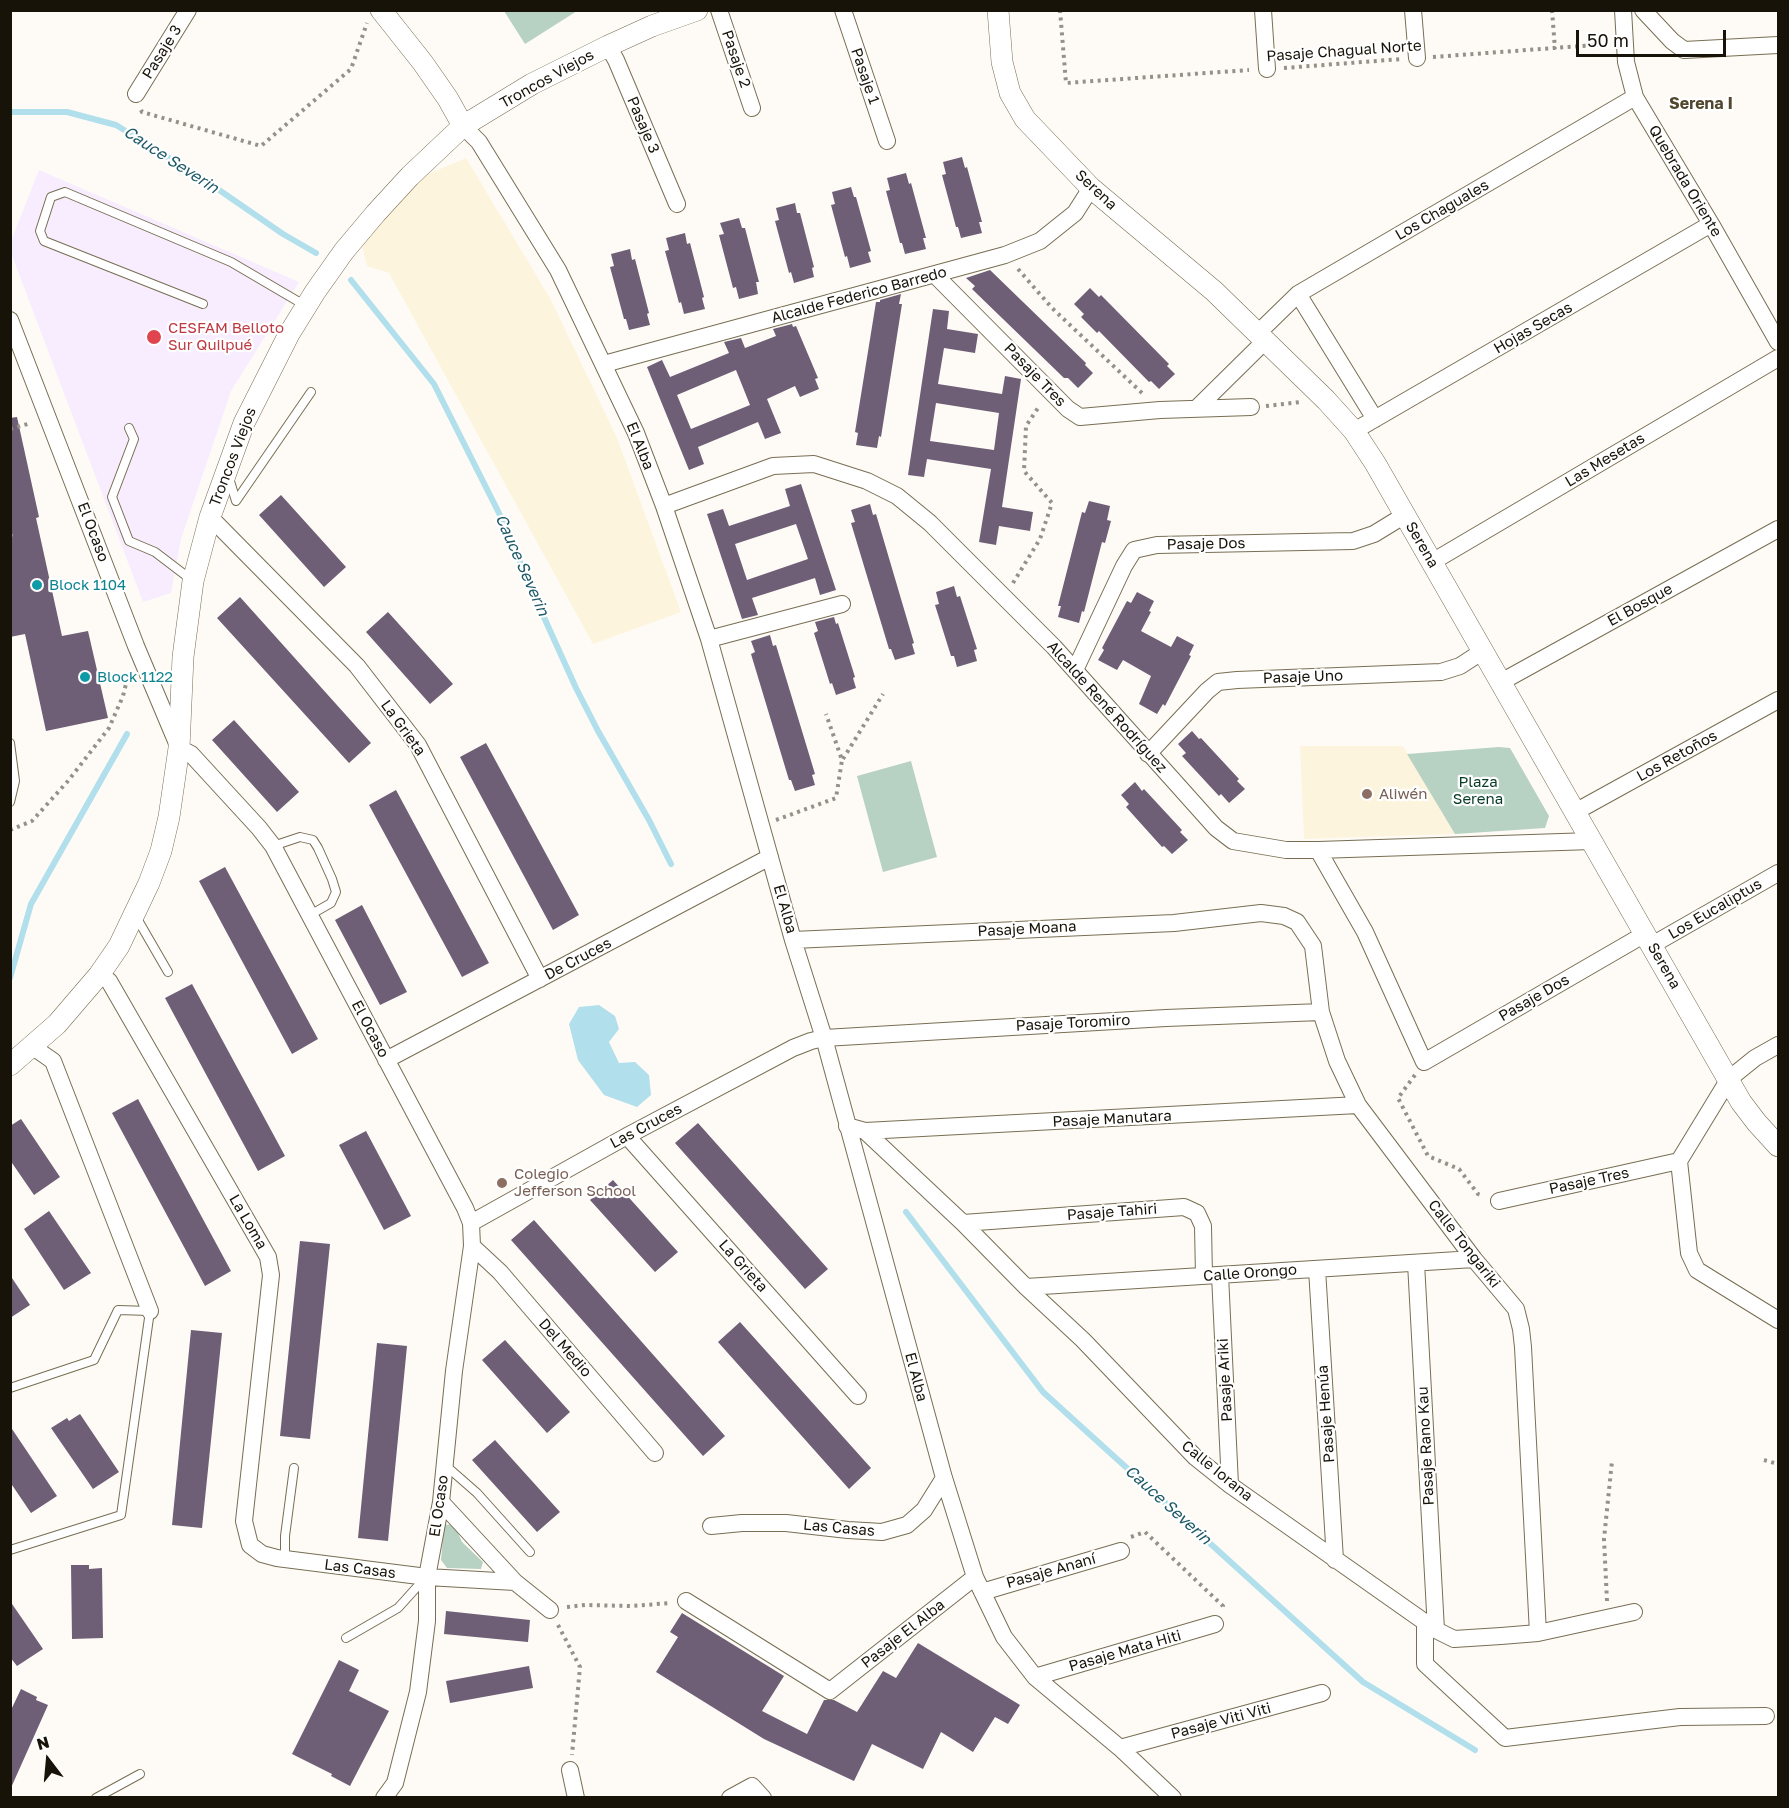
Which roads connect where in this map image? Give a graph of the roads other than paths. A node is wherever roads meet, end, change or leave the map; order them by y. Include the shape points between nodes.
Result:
1 (188, 10) edge
2 (696, 10) edge
3 (719, 10) edge
4 (843, 10) edge
5 (998, 10) edge
6 (1263, 10) edge
7 (1413, 10) edge
8 (1623, 10) edge
9 (1643, 10) edge
10 (374, 15) edge
11 (1779, 45) edge
12 (608, 46) junction
13 (1417, 58) road end
14 (1267, 69) road end
15 (136, 94) road end
16 (1635, 97) junction
17 (752, 108) dead end
18 (463, 126) junction
19 (887, 141) dead end
20 (1091, 188) junction
21 (677, 204) dead end
22 (1711, 224) junction
23 (935, 275) junction
24 (1298, 294) junction
25 (203, 304) dead end
26 (306, 306) junction
27 (10, 320) edge
28 (1261, 337) junction
29 (1779, 342) edge
30 (1779, 358) edge
31 (604, 364) junction
32 (311, 392) dead end
33 (1251, 407) road end
34 (1196, 410) junction
35 (1375, 419) junction
36 (129, 428) dead end
37 (1354, 431) junction
38 (225, 470) junction
39 (664, 506) junction
40 (1405, 515) junction
41 (210, 517) junction
42 (1779, 529) edge
43 (1432, 562) junction
44 (193, 582) junction
45 (842, 604) dead end
46 (709, 639) junction
47 (1483, 651) junction
48 (1076, 670) junction
49 (1501, 682) junction
50 (1779, 700) edge
51 (10, 743) edge
52 (179, 748) junction
53 (1148, 754) junction
54 (10, 802) edge
55 (1575, 812) junction
56 (1592, 842) junction
57 (273, 846) junction
58 (1318, 850) junction
59 (770, 857) junction
60 (1779, 873) edge
61 (1261, 913) joint
62 (135, 915) junction
63 (310, 915) junction
64 (793, 940) junction
65 (1648, 940) junction
66 (168, 972) dead end
67 (99, 975) junction
68 (540, 980) junction
69 (1321, 1012) junction
70 (824, 1038) junction
71 (1779, 1045) edge
72 (33, 1047) junction
73 (386, 1060) junction
74 (10, 1065) edge
75 (1729, 1079) junction
76 (1358, 1105) junction
77 (847, 1126) junction
78 (865, 1131) junction
79 (627, 1136) junction
80 (1779, 1146) edge
81 (1679, 1161) junction
82 (1499, 1201) road end
83 (471, 1223) junction
84 (963, 1223) junction
85 (472, 1246) junction
86 (1474, 1259) junction
87 (1416, 1263) junction
88 (1317, 1269) junction
89 (1212, 1275) junction
90 (1026, 1287) junction
91 (150, 1311) junction
92 (1779, 1320) edge
93 (10, 1388) edge
94 (858, 1396) dead end
95 (655, 1453) dead end
96 (444, 1464) junction
97 (294, 1468) dead end
98 (944, 1478) junction
99 (1230, 1485) junction
100 (441, 1502) junction
101 (711, 1526) dead end
102 (10, 1550) edge
103 (1121, 1551) road end
104 (530, 1552) dead end
105 (281, 1559) junction
106 (1335, 1560) junction
107 (427, 1577) junction
108 (515, 1582) junction
109 (979, 1585) junction
110 (686, 1601) road end
111 (549, 1610) road end
112 (1634, 1612) dead end
113 (1215, 1624) road end
114 (1430, 1626) junction
115 (1538, 1633) junction
116 (346, 1638) dead end
117 (1035, 1677) junction
118 (1322, 1693) dead end
119 (1766, 1716) dead end
120 (1120, 1748) junction
121 (570, 1770) road end
122 (140, 1774) dead end
123 (96, 1797) edge
124 (384, 1797) edge
125 (576, 1797) edge
126 (730, 1797) edge
127 (763, 1797) edge
128 (1173, 1797) edge

1 - 15 street, Pasaje 3
2 - 12 street, Troncos Viejos
3 - 17 street, Pasaje 2
4 - 19 street, Pasaje 1
5 - 20 street, Serena via 1002,62 1010,93 1025,119
6 - 14 street
7 - 13 street
8 - 16 street, Quebrada Oriente via 1626,62
9 - 11 street via 1684,50
10 - 18 street, El Alba via 423,63
12 - 18 street, Troncos Viejos via 532,84
12 - 21 street, Pasaje 3
16 - 22 street, Quebrada Oriente
16 - 24 street, Los Chaguales
18 - 26 street, Troncos Viejos via 376,213
18 - 31 street, El Alba via 479,142 558,270
20 - 23 street, Alcalde Federico Barredo via 1075,213 1040,241
20 - 28 street, Serena via 1214,291
22 - 29 street, Quebrada Oriente
22 - 35 street, Hojas Secas
23 - 31 street, Alcalde Federico Barredo
23 - 34 street, Pasaje Tres via 1080,417
24 - 28 street, Los Chaguales
24 - 35 street
25 - 26 lane via 44,241 40,231 51,197 65,192 231,262
26 - 38 street, Troncos Viejos via 265,378
27 - 52 street, El Ocaso
28 - 34 street
28 - 37 street, Serena
30 - 43 street, Las Mesetas
31 - 39 street, El Alba
32 - 38 lane via 236,501
33 - 34 street, Pasaje Tres
35 - 37 street, Hojas Secas
36 - 44 lane via 134,439 112,497 129,541 155,552
37 - 40 street, Serena
38 - 41 street, Troncos Viejos
39 - 46 street, El Alba
39 - 48 street, Alcalde René Rodríguez via 773,466 814,464 867,480 897,496 930,523
40 - 43 street, Serena
40 - 48 street, Pasaje Dos via 1374,534 1353,541 1157,545 1134,550
41 - 44 street, Troncos Viejos
41 - 68 street, La Grieta via 357,666 418,745
42 - 49 street, El Bosque
43 - 47 street, Serena
44 - 52 street, Troncos Viejos via 183,657
45 - 46 street
46 - 59 street, El Alba
47 - 49 street, Serena
47 - 53 street, Pasaje Uno via 1460,666 1441,672 1218,682
48 - 53 street, Alcalde René Rodríguez
49 - 55 street, Serena
50 - 55 street, Los Retoños
51 - 54 lane via 15,781
52 - 57 street, El Ocaso via 190,754
52 - 62 street, Troncos Viejos via 169,817
53 - 58 street, Alcalde René Rodríguez via 1216,828 1233,841 1286,850
55 - 56 street, Serena
56 - 58 street, Alcalde René Rodríguez
56 - 65 street, Serena
57 - 63 street, El Ocaso
57 - 63 lane via 300,837 313,840 318,848 336,892 331,903
58 - 65 street, Pasaje Dos via 1365,932 1424,1062
59 - 64 street, El Alba
59 - 68 street, De Cruces
60 - 65 street, Los Eucaliptus
61 - 64 street, Pasaje Moana via 1174,923
61 - 69 street, Calle Tongariki via 1297,922 1307,935 1313,946
62 - 66 lane
62 - 67 street, Troncos Viejos
63 - 73 street, El Ocaso
64 - 70 street, El Alba
65 - 75 street, Serena
67 - 72 street, Troncos Viejos
67 - 105 street, La Loma via 109,981 268,1257 271,1275 244,1521 250,1545 262,1554
68 - 73 street, De Cruces
69 - 70 street, Pasaje Toromiro
69 - 76 street, Calle Tongariki via 1337,1061
70 - 77 street, El Alba
70 - 79 street, Las Cruces via 793,1048
71 - 75 street
72 - 74 street, Troncos Viejos
72 - 91 street via 53,1061
73 - 83 street, El Ocaso
75 - 80 street, Serena via 1756,1123
75 - 81 street
76 - 78 street, Pasaje Manutara
76 - 86 street, Calle Tongariki
77 - 78 street, Calle Iorana
77 - 98 street, El Alba
78 - 84 street, Calle Iorana
79 - 83 street, Las Cruces
79 - 94 street, La Grieta
81 - 82 street, Pasaje Tres
81 - 92 street via 1689,1253 1696,1270
83 - 85 street, El Ocaso
84 - 89 street, Pasaje Tahiri via 1184,1207 1197,1213 1203,1226
84 - 90 street, Calle Iorana
85 - 95 street, Del Medio via 500,1272
85 - 96 street, El Ocaso
86 - 87 street, Calle Orongo
86 - 115 street, Calle Tongariki via 1516,1309 1521,1329
87 - 88 street, Calle Orongo
87 - 114 street, Pasaje Rano Kau
88 - 89 street, Calle Orongo
88 - 106 street, Pasaje Henúa
89 - 90 street, Calle Orongo
89 - 99 street, Pasaje Ariki
90 - 99 street, Calle Iorana via 1196,1457
91 - 93 lane via 118,1310 94,1360
91 - 102 lane via 121,1515
96 - 100 street, El Ocaso
96 - 104 lane
97 - 105 lane
98 - 101 street, Las Casas via 924,1510 907,1525 882,1532 786,1523
98 - 109 street, El Alba
99 - 106 street, Calle Iorana
100 - 107 street, El Ocaso
100 - 108 street
103 - 109 street, Pasaje Ananí
105 - 107 street, Las Casas
106 - 114 street, Calle Iorana
107 - 108 street, Las Casas
107 - 116 lane via 398,1608
107 - 124 street, El Ocaso via 427,1621 418,1692 395,1783
108 - 111 street
109 - 110 street, Pasaje El Alba via 830,1691
109 - 117 street, El Alba via 1004,1637
112 - 115 street, Calle Iorana
113 - 117 street, Pasaje Mata Hiti
114 - 115 street, Calle Iorana via 1454,1639
114 - 119 street, Pasaje Rano Kau via 1425,1664 1505,1738 1680,1717
117 - 120 street, El Alba
118 - 120 street, Pasaje Viti Viti
120 - 128 street, El Alba
121 - 125 street
122 - 123 lane
126 - 127 street via 752,1786

